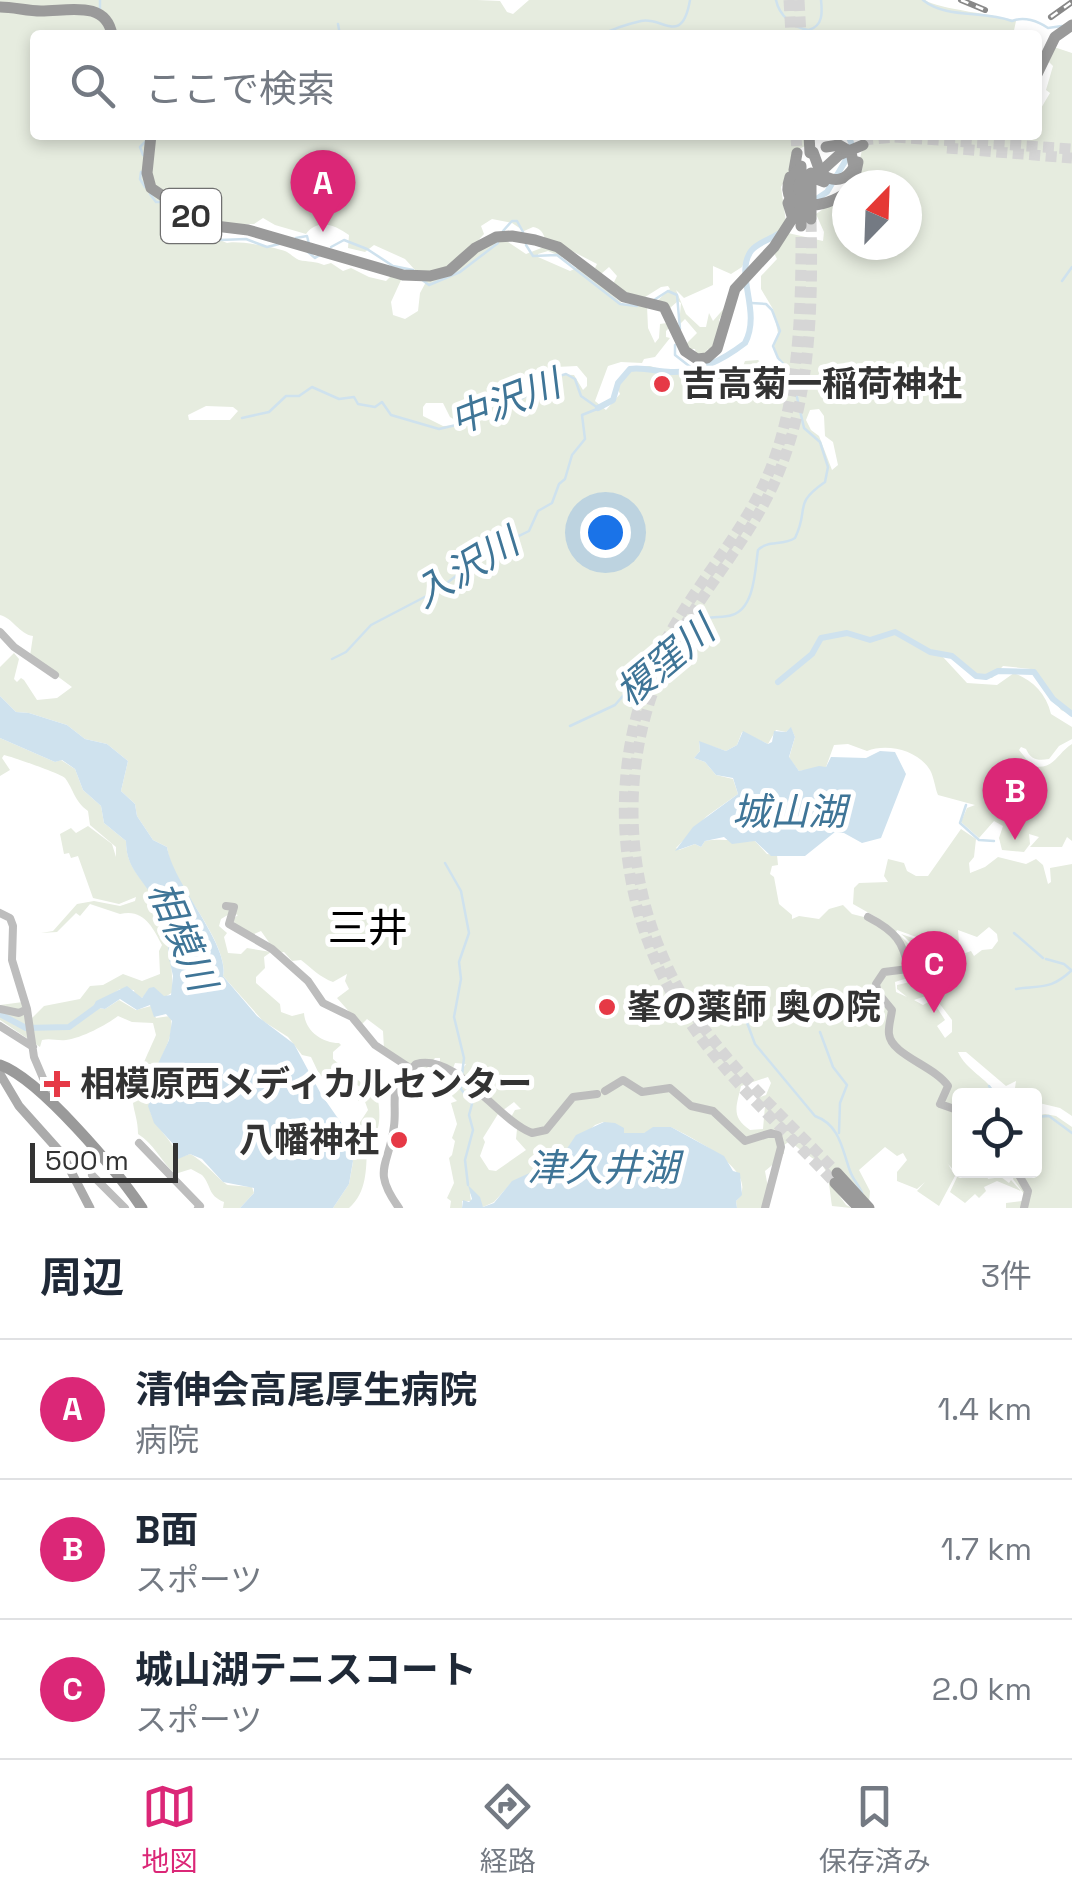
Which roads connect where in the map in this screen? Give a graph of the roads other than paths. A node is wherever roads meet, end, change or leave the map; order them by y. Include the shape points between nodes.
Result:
1 (0, 7) edge
2 (1072, 25) edge
3 (110, 30) edge
4 (1042, 62) edge
5 (149, 140) edge
6 (819, 157) edge
7 (822, 169) junction
8 (856, 169) junction
9 (832, 196) edge
10 (832, 201) edge
11 (795, 222) junction
12 (0, 632) edge
13 (55, 675) dead end
14 (226, 906) dead end
15 (0, 913) edge
16 (868, 917) dead end
17 (0, 1009) edge
18 (27, 1010) junction
19 (0, 1026) edge
20 (32, 1044) junction
21 (0, 1065) edge
22 (410, 1068) junction
23 (0, 1074) edge
24 (54, 1107) junction
25 (952, 1109) edge
26 (139, 1143) dead end
27 (92, 1175) dead end
28 (1021, 1178) edge
29 (122, 1205) edge
30 (861, 1205) edge
31 (90, 1208) edge
32 (108, 1208) edge
33 (142, 1208) edge
34 (198, 1208) edge
35 (400, 1208) edge
36 (766, 1208) edge
37 (1024, 1208) edge

1 - 3 highway via 53,10 71,4 101,11
2 - 4 highway via 1050,44
5 - 11 highway, 20 via 147,177 156,194 206,225 422,276 449,272 501,236 555,245 622,296 666,309 691,358 714,352 732,296
6 - 7 highway, 20
6 - 8 highway, bridge via 818,171 829,179
6 - 8 highway, bridge via 835,184
6 - 8 highway, bridge via 840,142 858,159
6 - 10 highway, bridge via 787,187 809,206
6 - 11 highway, bridge
6 - 11 highway
6 - 11 highway, bridge via 794,209
6 - 11 highway, 20 via 821,171
7 - 11 highway, 20
7 - 11 highway, 20 via 818,194
9 - 11 highway, bridge
12 - 13 main road
14 - 22 main road via 234,909 228,924 272,950 321,1001 352,1018 376,1046
15 - 18 main road via 13,924 11,957
16 - 25 main road via 906,949 908,969 884,972 876,984 892,1010 891,1042 940,1074 948,1086 940,1104
17 - 18 main road
18 - 20 main road
19 - 20 main road
20 - 24 main road
21 - 24 highway
22 - 35 main road via 395,1088 382,1174
22 - 36 main road via 427,1062 452,1072 532,1133 546,1129 572,1098 601,1093 622,1080 644,1093 670,1088 694,1107 714,1111 745,1141 777,1134 781,1147
23 - 31 main road via 64,1157
24 - 33 highway via 106,1159
26 - 34 main road
27 - 29 main road
28 - 37 main road via 1028,1191
29 - 32 main road
30 - 30 highway via 836,1178 851,1188

